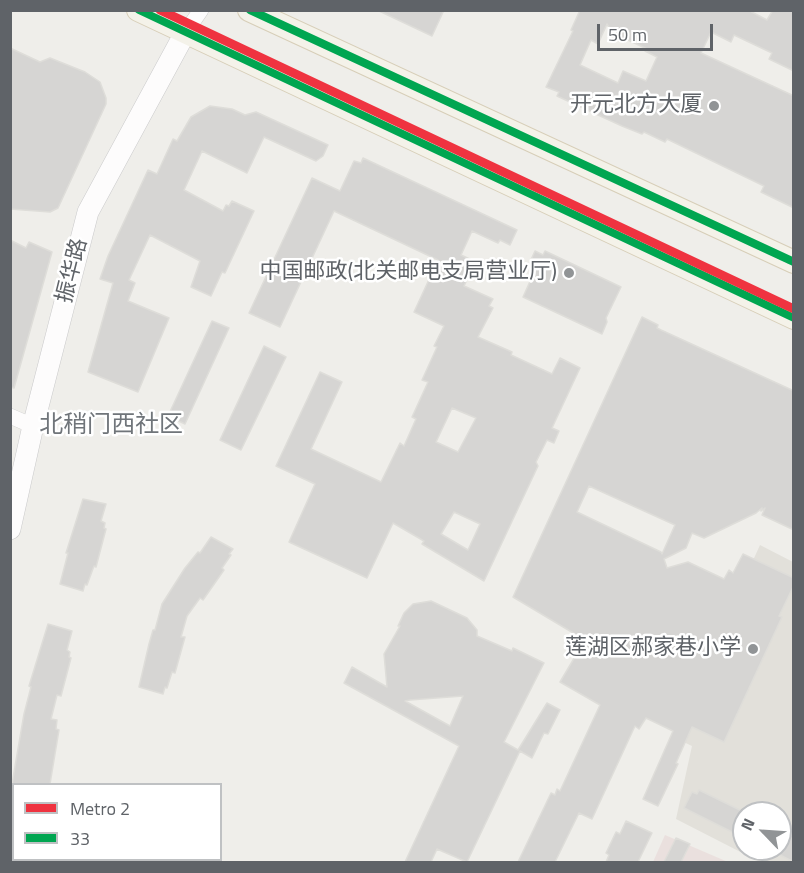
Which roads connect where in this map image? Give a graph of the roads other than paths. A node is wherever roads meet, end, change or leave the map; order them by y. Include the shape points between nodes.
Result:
1 (138, 10) edge
2 (201, 10) edge
3 (249, 10) edge
4 (185, 33) junction
5 (794, 262) edge
6 (794, 318) edge
7 (10, 416) edge
8 (33, 426) junction
9 (10, 529) edge

1 - 4 main road
2 - 4 street
3 - 5 main road
4 - 6 main road
4 - 8 street, 振华路 via 88,212
7 - 8 street
8 - 9 street, 振华路

